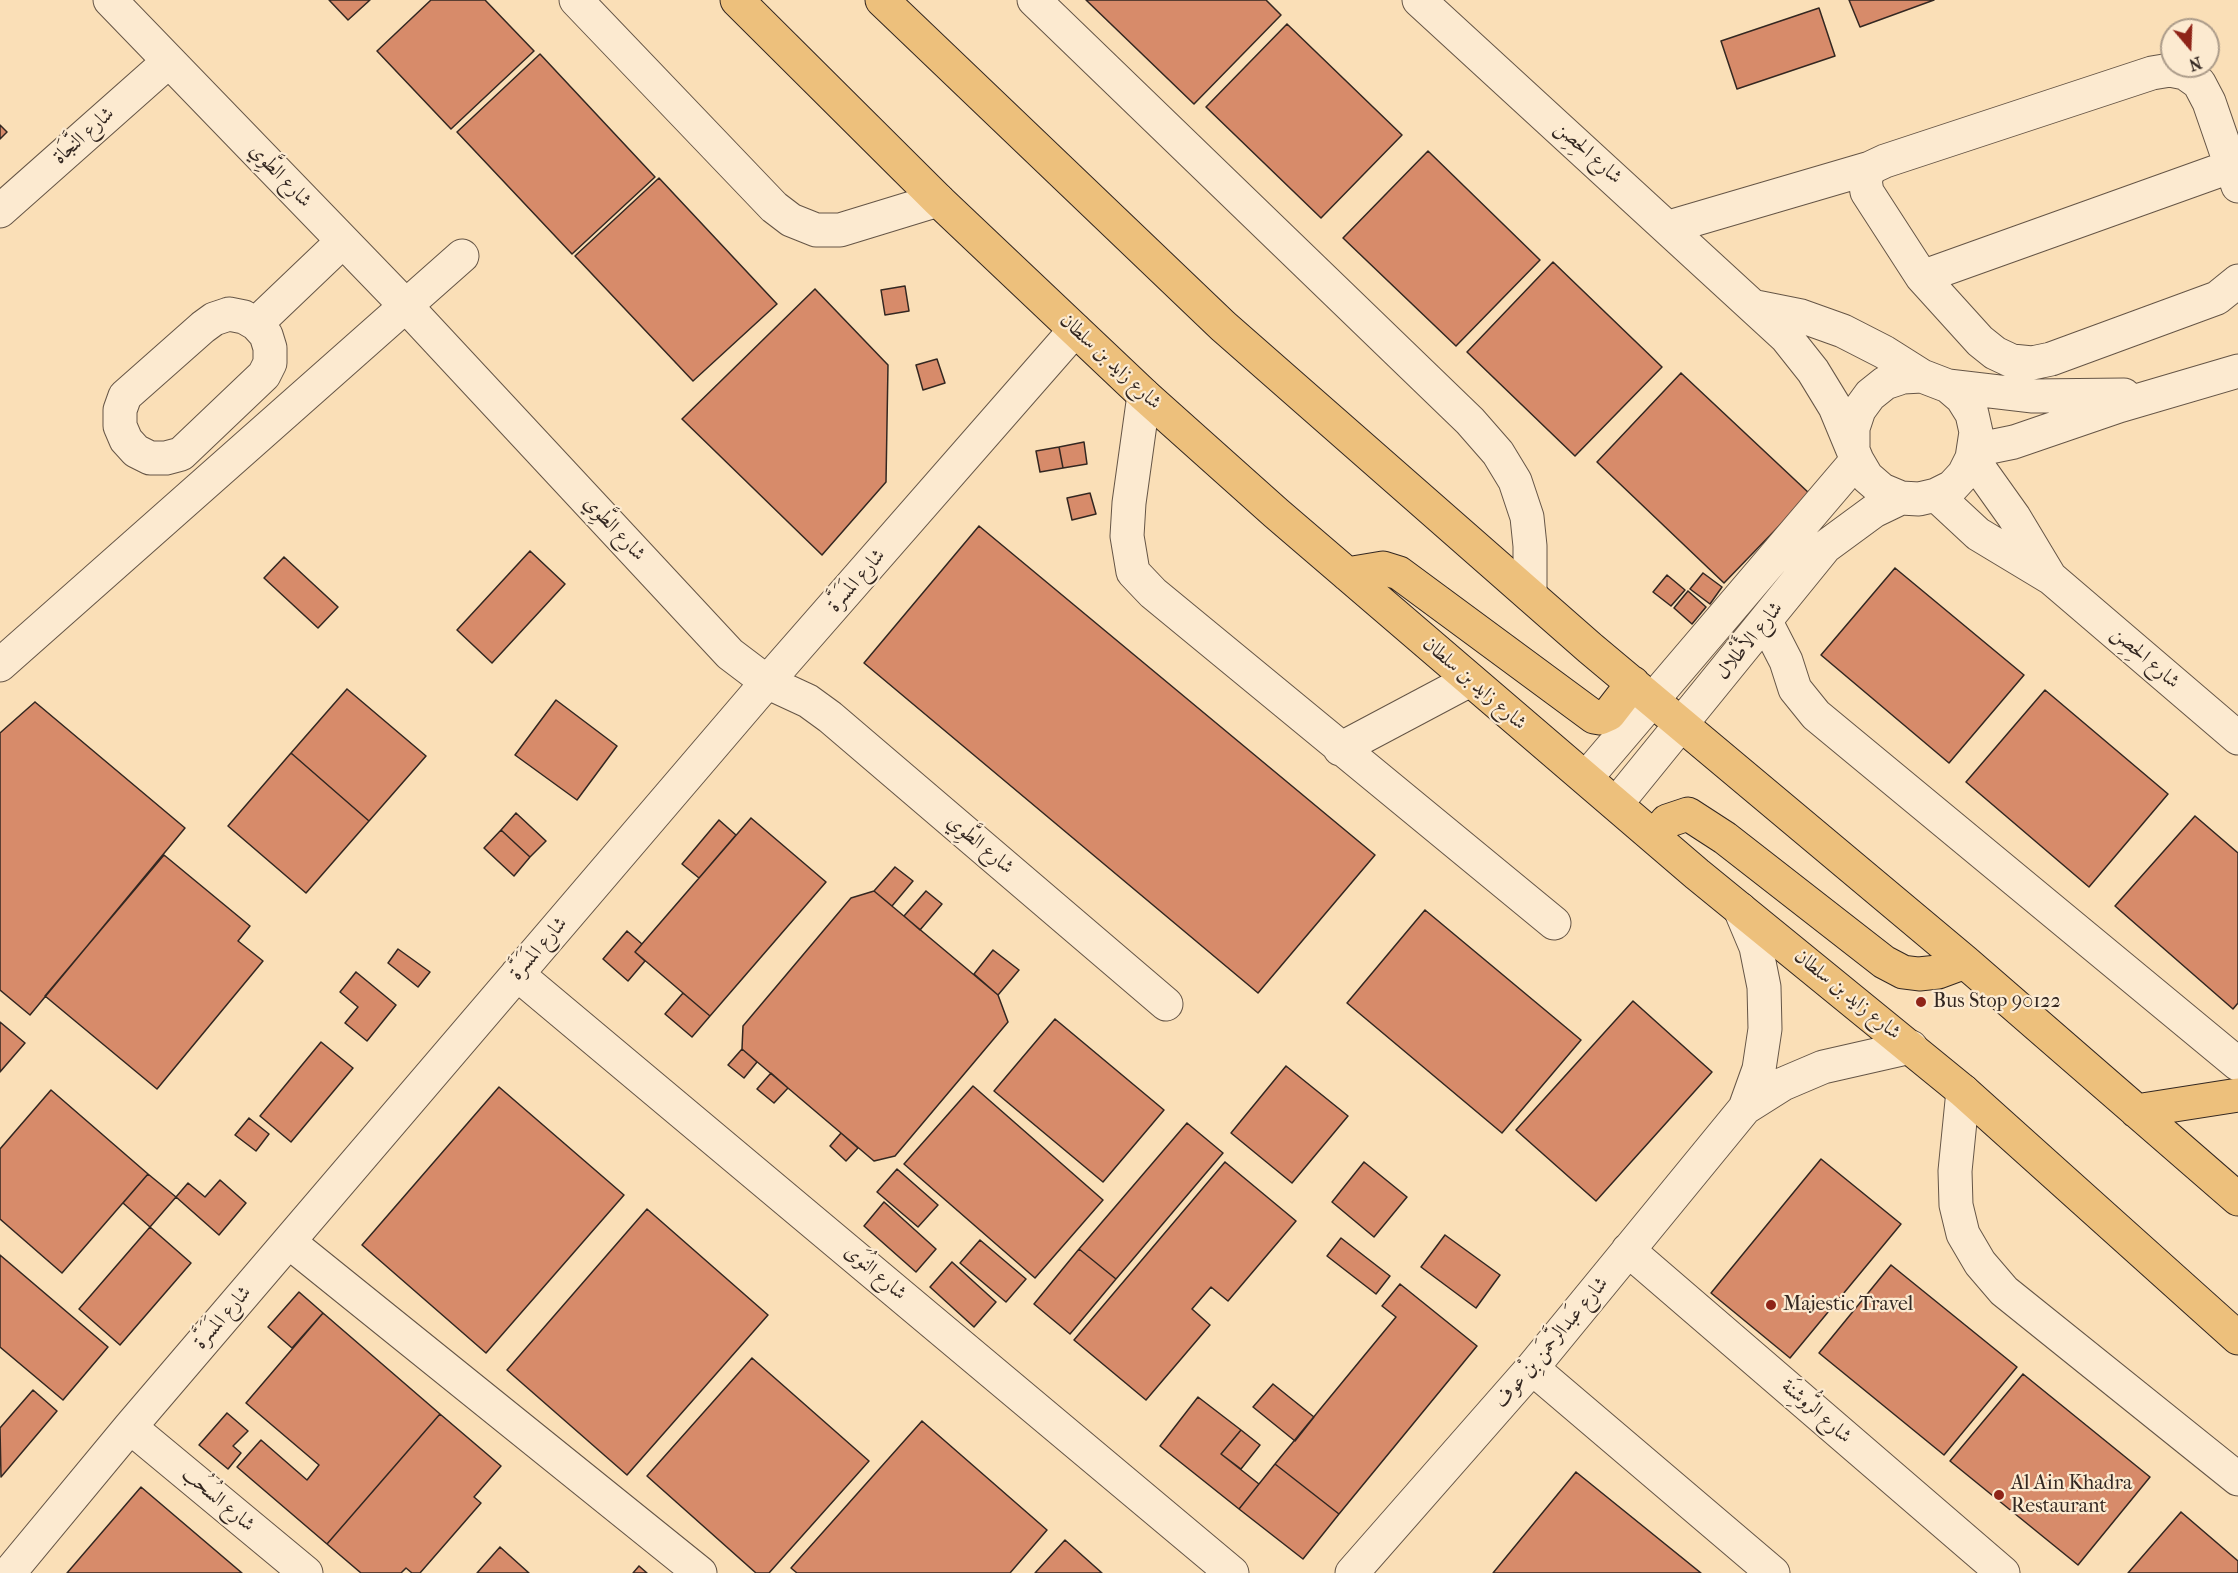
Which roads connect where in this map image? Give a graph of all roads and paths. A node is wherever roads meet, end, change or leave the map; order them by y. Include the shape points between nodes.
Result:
1 (110, 0) edge
2 (576, 0) edge
3 (736, 0) edge
4 (882, 0) edge
5 (1034, 0) edge
6 (1419, 0) edge
7 (168, 62) junction
8 (1870, 168) junction
9 (2235, 176) edge
10 (938, 200) junction
11 (0, 211) edge
12 (1668, 227) junction
13 (344, 241) junction
14 (462, 256) dead end
15 (1922, 277) junction
16 (2238, 282) edge
17 (406, 306) junction
18 (1756, 307) junction
19 (256, 324) junction
20 (1075, 330) junction
21 (2238, 371) edge
22 (1935, 381) junction
23 (1144, 395) junction
24 (2156, 395) junction
25 (1855, 453) junction
26 (1973, 454) junction
27 (1936, 495) junction
28 (1901, 498) junction
29 (1347, 574) junction
30 (2051, 578) junction
31 (1530, 595) junction
32 (1767, 622) junction
33 (0, 665) edge
34 (1470, 680) junction
35 (767, 682) junction
36 (1643, 692) junction
37 (1682, 725) junction
38 (2238, 738) edge
39 (1340, 749) junction
40 (1586, 778) junction
41 (1617, 803) junction
42 (1654, 837) junction
43 (1740, 909) junction
44 (1554, 923) dead end
45 (1965, 962) junction
46 (517, 974) junction
47 (1166, 1004) dead end
48 (1911, 1047) junction
49 (2238, 1064) edge
50 (1963, 1091) junction
51 (2238, 1095) edge
52 (1745, 1108) junction
53 (2136, 1111) junction
54 (2238, 1199) edge
55 (288, 1242) junction
56 (1628, 1250) junction
57 (2238, 1338) edge
58 (1532, 1368) junction
59 (130, 1427) junction
60 (2238, 1479) edge
61 (9, 1573) edge
62 (306, 1573) edge
63 (700, 1573) edge
64 (1232, 1573) edge
65 (1352, 1573) edge
66 (1773, 1573) edge
67 (2003, 1573) edge

1 - 7 street, شارع الطَّوِي
2 - 10 street via 774,207 791,220 816,230 840,230
3 - 10 highway, شارع زايد بن سلطان
4 - 31 highway via 1223,326
5 - 31 street via 1470,421 1498,453 1515,481 1527,517
6 - 12 street, شارع الحِصِن
7 - 11 street, شارع النَّجَاة
7 - 13 street, شارع الطَّوِي
8 - 9 street via 2170,69 2199,83
8 - 12 street
8 - 15 street via 1865,180 1867,192
9 - 15 street
10 - 20 highway, شارع زايد بن سلطان
12 - 18 street, شارع الحِصِن
13 - 17 street, شارع الطَّوِي
13 - 19 street
14 - 17 street
15 - 16 street via 1995,353 2012,361 2032,363 2217,298
17 - 33 street
17 - 35 street, شارع الطَّوِي via 730,654
18 - 22 street via 1801,316 1843,331
18 - 25 street, شارع الحِصِن via 1813,371 1836,407
19 - 19 street via 229,314 214,319 125,396 120,426 136,451 150,458 181,454 264,375 270,363 270,348 266,335
20 - 23 highway, شارع زايد بن سلطان
20 - 35 street, شارع المَسَرَّة
21 - 24 street
22 - 24 street via 2033,396
22 - 25 street via 1903,377 1885,383 1870,395 1853,428
22 - 26 street via 1962,398 1972,414 1976,432
23 - 29 highway, شارع زايد بن سلطان
23 - 39 street via 1128,514 1132,572
24 - 26 street
25 - 28 street via 1867,477 1882,490
25 - 36 street, شارع الأَطْلال
26 - 27 street via 1964,474 1952,487
26 - 30 street, شارع الحِصِن
27 - 28 street
27 - 30 street, شارع الحِصِن via 1978,534
28 - 32 street, شارع الأَطْلال via 1874,511 1825,547
29 - 34 highway, شارع زايد بن سلطان
29 - 36 highway via 1383,568 1399,573 1594,717 1609,714
30 - 38 street, شارع الحِصِن
31 - 36 highway
32 - 37 street, شارع الأَطْلال
32 - 49 street via 1795,689 1816,715
34 - 39 street
34 - 40 highway, شارع زايد بن سلطان
35 - 46 street, شارع المَسَرَّة
35 - 47 street, شارع الطَّوِي via 808,701 830,717
36 - 37 highway
36 - 40 street, شارع الأَطْلال
37 - 41 street, شارع الأَطْلال
37 - 45 highway
39 - 44 street
40 - 41 highway, شارع زايد بن سلطان
41 - 42 highway, شارع زايد بن سلطان
42 - 43 highway, شارع زايد بن سلطان
42 - 45 highway via 1666,821 1688,814 1725,838 1884,962 1903,972 1919,974
43 - 48 highway, شارع زايد بن سلطان
43 - 52 street, شارع عَبدالرَّحمَن بِنْ عوف via 1756,947 1764,987 1765,1029 1759,1069
45 - 53 highway
46 - 55 street, شارع المَسَرَّة
46 - 64 street, شارع النُوَى
48 - 50 highway, شارع زايد بن سلطان
48 - 52 street, شارع عَبدالرَّحمَن بِنْ عوف via 1823,1066 1783,1084
50 - 57 highway, شارع زايد بن سلطان
50 - 60 street via 1955,1171 1956,1204 1963,1234 1980,1263 2004,1291
51 - 53 highway
52 - 56 street, شارع عَبدالرَّحمَن بِنْ عوف
53 - 54 highway
55 - 59 street, شارع المَسَرَّة
55 - 63 street
56 - 58 street, شارع عَبدالرَّحمَن بِنْ عوف
56 - 67 street, شارع الرُّوشِنَة
58 - 65 street, شارع عَبدالرَّحمَن بِنْ عوف
58 - 66 street
59 - 61 street, شارع المَسَرَّة
59 - 62 street, شارع السُحُب

